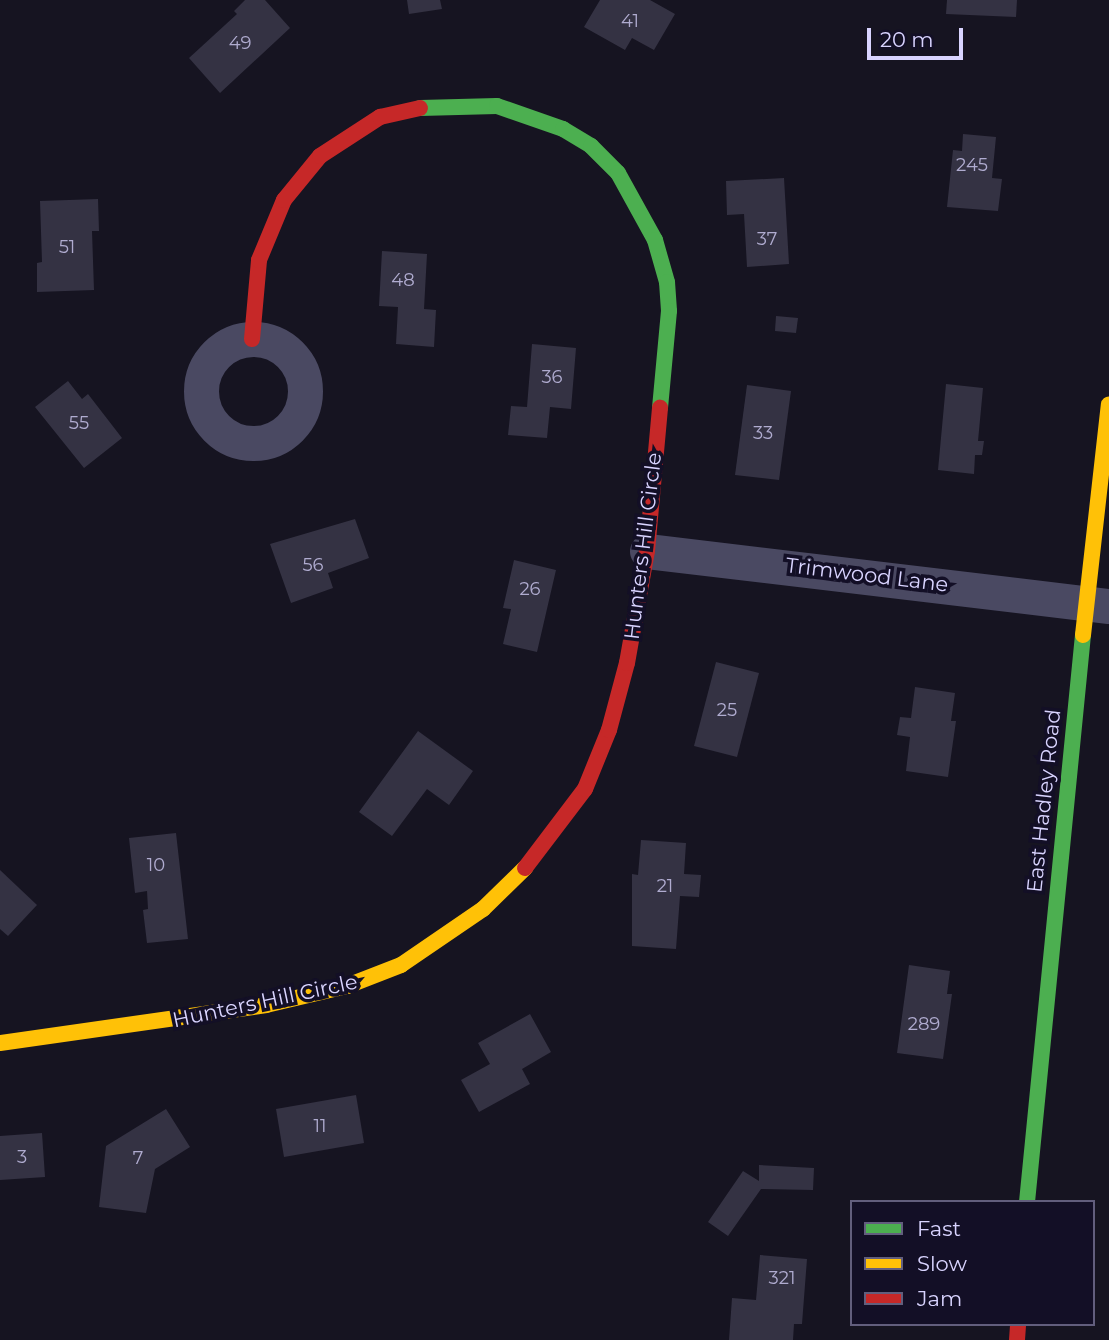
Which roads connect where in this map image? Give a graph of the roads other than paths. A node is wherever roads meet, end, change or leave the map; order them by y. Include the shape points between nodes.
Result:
1 (252, 339) dead end
2 (1109, 404) edge
3 (647, 551) junction
4 (1098, 604) edge
5 (0, 1042) edge
6 (1027, 1200) edge

1 - 3 street, Hunters Hill Circle via 256,278 270,226 300,177 338,141 391,114 453,104 497,106 562,129 591,146 618,173 649,225 667,282 669,311
2 - 4 street, East Hadley Road
3 - 4 street, Trimwood Lane
3 - 5 street, Hunters Hill Circle via 627,663 599,760 556,833 483,909 401,965 347,986 214,1015
4 - 6 street, East Hadley Road

